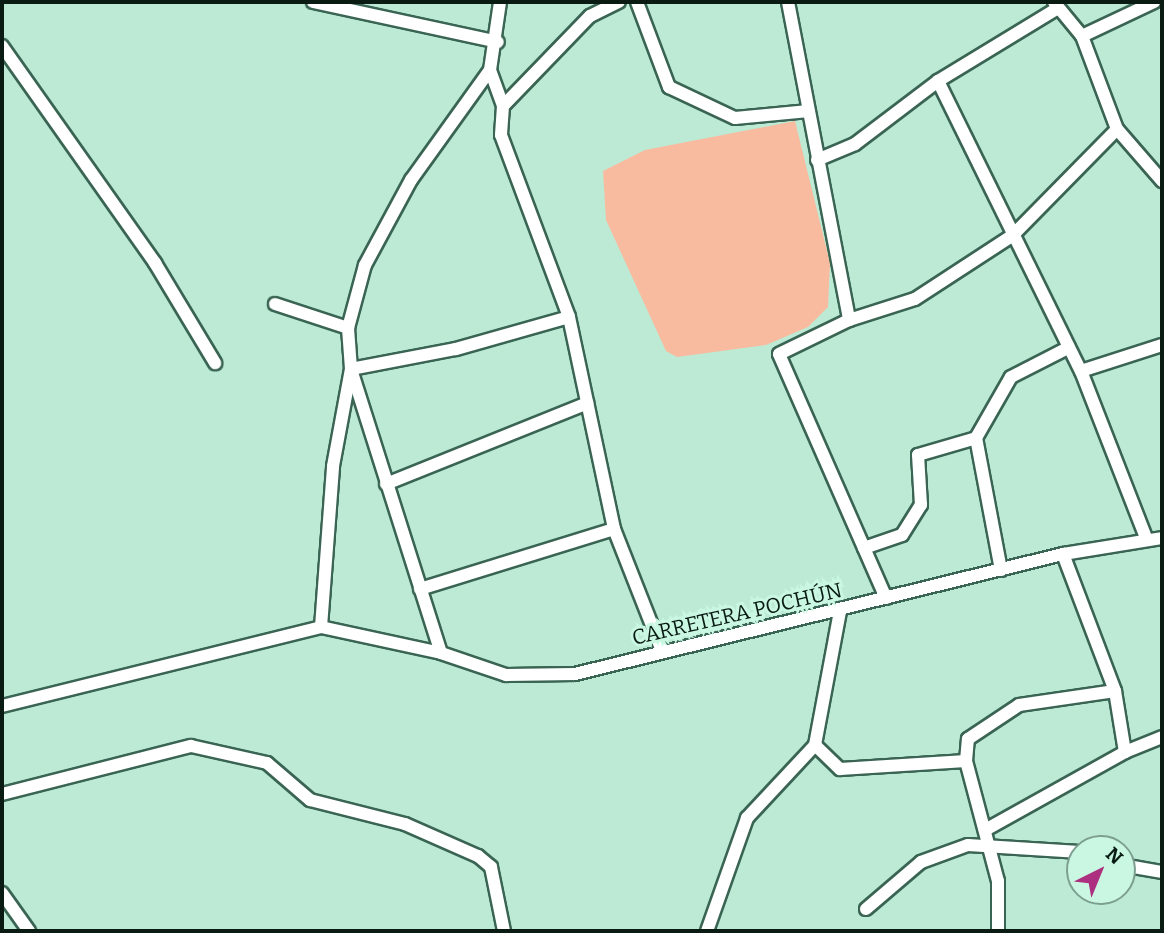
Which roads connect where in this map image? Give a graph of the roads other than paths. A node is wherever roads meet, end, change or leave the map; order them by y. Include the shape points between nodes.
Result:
1 (313, 2) edge
2 (500, 2) edge
3 (619, 2) edge
4 (637, 2) edge
5 (788, 2) edge
6 (1154, 2) edge
7 (1056, 5) edge
8 (1082, 36) junction
9 (498, 42) junction
10 (2, 46) edge
11 (490, 70) junction
12 (938, 81) junction
13 (503, 106) junction
14 (809, 111) junction
15 (1117, 129) junction
16 (817, 160) junction
17 (1162, 181) edge
18 (1013, 235) junction
19 (275, 304) dead end
20 (569, 317) junction
21 (849, 320) junction
22 (348, 328) junction
23 (1162, 345) edge
24 (1068, 348) junction
25 (215, 363) dead end
26 (351, 369) junction
27 (1080, 371) junction
28 (587, 403) junction
29 (976, 438) junction
30 (386, 484) junction
31 (614, 528) junction
32 (1146, 538) junction
33 (1162, 538) edge
34 (864, 548) junction
35 (1063, 554) junction
36 (1001, 570) junction
37 (420, 589) junction
38 (886, 598) junction
39 (840, 611) junction
40 (321, 627) junction
41 (662, 650) junction
42 (441, 653) junction
43 (1115, 691) junction
44 (2, 706) edge
45 (1162, 737) edge
46 (815, 745) junction
47 (1125, 752) junction
48 (966, 761) junction
49 (2, 794) edge
50 (987, 836) junction
51 (1066, 850) edge
52 (1136, 867) edge
53 (1162, 872) edge
54 (2, 893) edge
55 (866, 909) dead end
56 (29, 931) edge
57 (504, 931) edge
58 (707, 931) edge
59 (998, 931) edge

1 - 9 street
2 - 9 street
3 - 13 street via 590,16
4 - 14 street via 669,87 735,118
5 - 14 street
6 - 8 street
7 - 8 street
7 - 12 street
8 - 15 street
9 - 11 street
10 - 25 street via 155,263
11 - 13 street
11 - 22 street via 411,180 365,265
12 - 16 street via 855,144
12 - 18 street
13 - 20 street via 501,135
14 - 16 street
15 - 17 street
15 - 18 street
16 - 21 street
18 - 21 street via 915,299
18 - 24 street
19 - 22 street
20 - 26 street via 456,349
20 - 28 street
21 - 34 street via 779,354 779,366
22 - 26 street
23 - 27 street
24 - 27 street
24 - 29 street via 1011,377
26 - 30 street
26 - 40 street via 333,466
27 - 32 street
28 - 30 street
28 - 31 street
29 - 34 street via 918,455 921,505 902,535
29 - 36 street
30 - 37 street
31 - 37 street
31 - 41 street
32 - 33 street, CARRETERA POCHÚN
32 - 35 street, CARRETERA POCHÚN
34 - 38 street
35 - 36 street, CARRETERA POCHÚN
35 - 43 street
36 - 38 street, CARRETERA POCHÚN
37 - 42 street
38 - 39 street, CARRETERA POCHÚN
39 - 41 street, CARRETERA POCHÚN
39 - 46 street
40 - 42 street, CARRETERA POCHÚN
40 - 44 street
41 - 42 street, CARRETERA POCHÚN via 575,674 506,675
43 - 47 street
43 - 48 street via 1020,705 968,739
45 - 47 street
46 - 48 street via 840,769
46 - 58 street via 747,817
47 - 50 street
48 - 50 street
49 - 57 street via 191,746 267,763 310,800 405,824 478,856 491,867
50 - 51 street
50 - 55 street via 921,862
50 - 59 street via 1002,909
52 - 53 street
54 - 56 street

